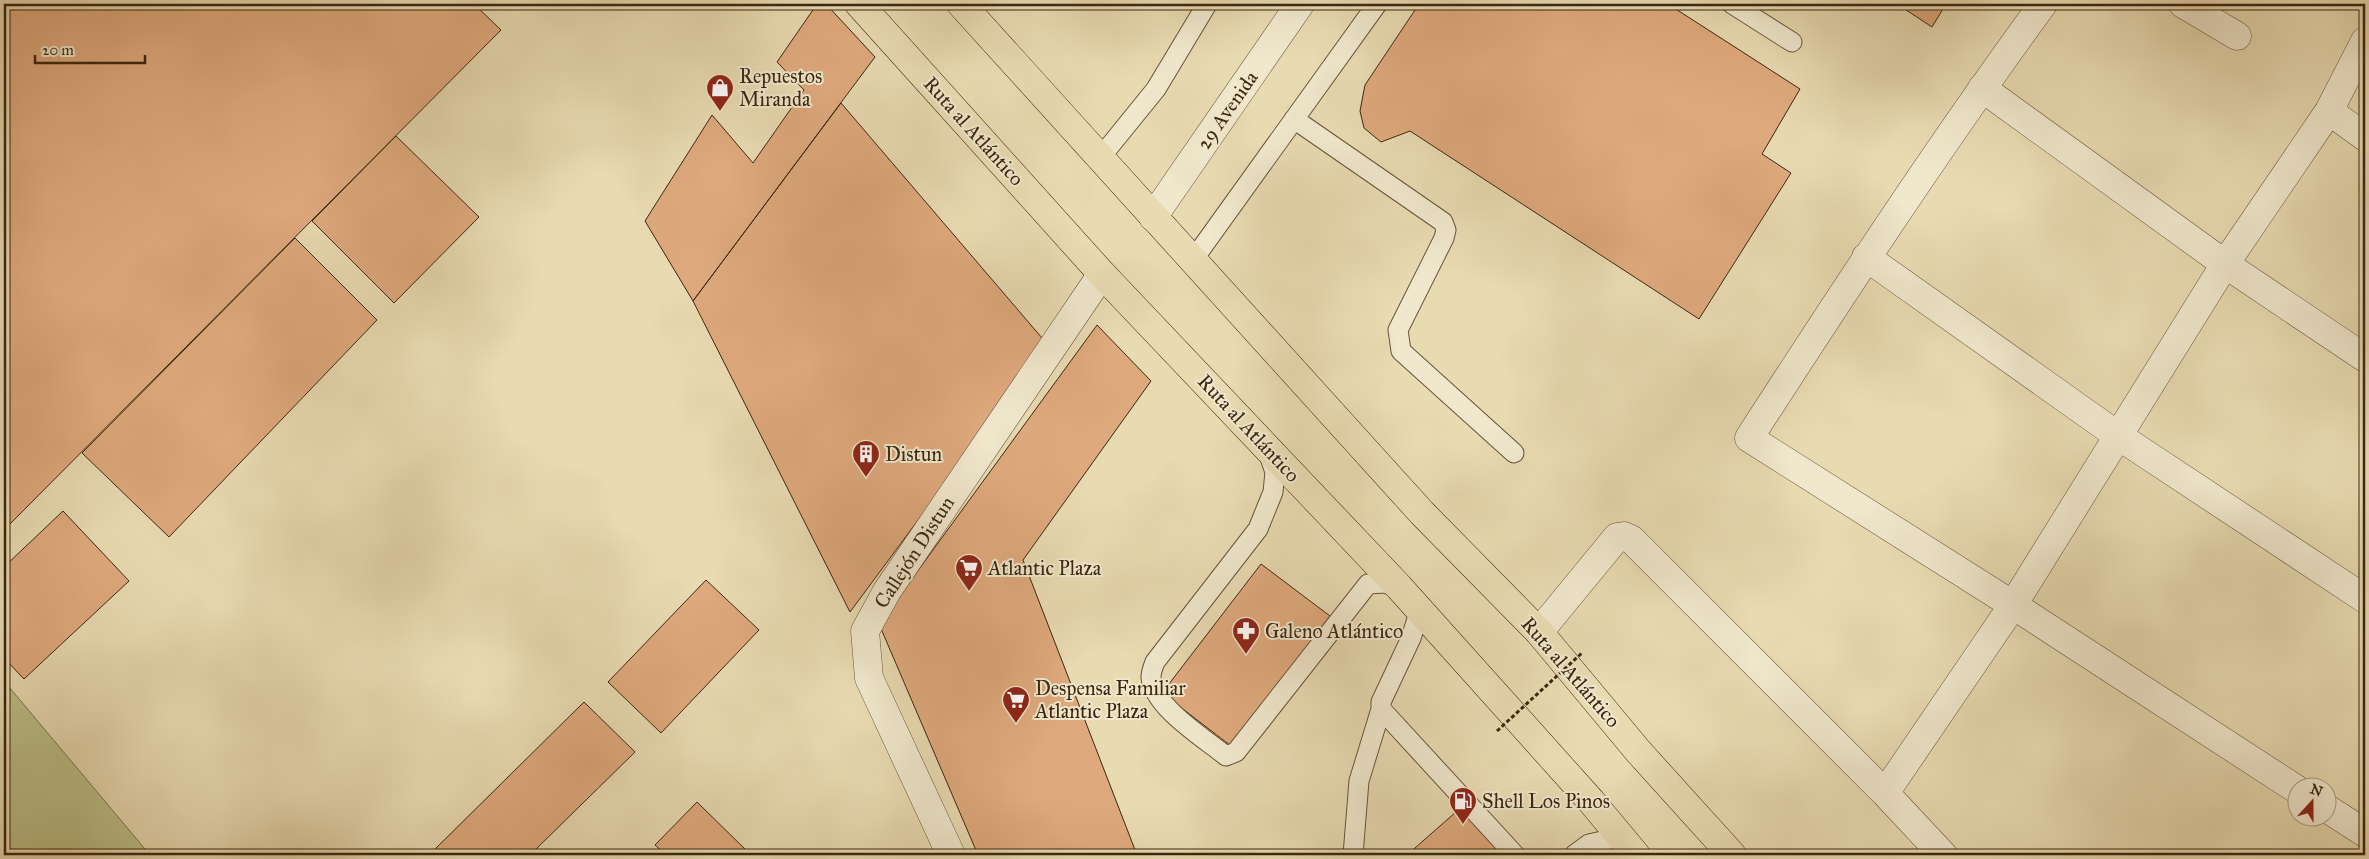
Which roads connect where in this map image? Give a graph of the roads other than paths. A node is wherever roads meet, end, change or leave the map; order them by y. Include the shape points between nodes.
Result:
1 (859, 4) edge
2 (961, 4) edge
3 (1207, 4) edge
4 (1300, 4) edge
5 (1377, 4) edge
6 (1732, 4) edge
7 (2043, 4) edge
8 (2183, 4) edge
9 (2237, 36) dead end
10 (2365, 41) edge
11 (1792, 42) dead end
12 (1982, 88) junction
13 (2329, 111) junction
14 (1294, 119) junction
15 (2365, 138) edge
16 (1100, 158) junction
17 (1153, 217) junction
18 (1866, 257) junction
19 (1193, 260) junction
20 (2225, 264) junction
21 (1102, 274) junction
22 (2365, 358) edge
23 (2117, 435) junction
24 (1266, 446) junction
25 (1514, 453) dead end
26 (1399, 587) junction
27 (2365, 599) edge
28 (2013, 604) junction
29 (1420, 610) junction
30 (1539, 632) junction
31 (1381, 709) junction
32 (2286, 782) edge
33 (1885, 793) junction
34 (2336, 814) edge
35 (2365, 833) edge
36 (1628, 846) edge
37 (952, 855) edge
38 (1353, 855) edge
39 (1516, 855) edge
40 (1574, 855) edge
41 (1732, 855) edge
42 (1943, 855) edge

1 - 21 highway, Ruta al Atlántico
2 - 16 highway, Ruta al Atlántico
3 - 16 lane via 1156,89
4 - 17 street, 29 Avenida
5 - 14 lane
6 - 11 lane
7 - 12 street
8 - 9 street
10 - 13 street
12 - 18 street
12 - 20 street
13 - 15 street
13 - 20 street
14 - 19 lane
14 - 25 lane via 1443,222 1444,238 1398,330 1401,352
16 - 17 highway, Ruta al Atlántico
17 - 19 highway, Ruta al Atlántico
18 - 23 street
18 - 28 street via 1749,438
19 - 30 highway, Ruta al Atlántico via 1422,513
20 - 22 street
20 - 23 street
21 - 24 highway, Ruta al Atlántico
21 - 37 street, Callejón Distun via 887,590 865,631 869,678
23 - 27 street
23 - 28 street
24 - 26 highway, Ruta al Atlántico
24 - 26 lane via 1275,472 1273,492 1258,529 1155,662 1150,676 1164,705 1226,756 1236,752 1368,584 1384,583
26 - 29 highway, Ruta al Atlántico
28 - 32 street
28 - 33 street
29 - 31 lane via 1381,702
29 - 36 highway, Ruta al Atlántico
30 - 33 street via 1617,537 1631,539
30 - 41 highway, Ruta al Atlántico via 1638,751
31 - 38 lane via 1359,781
31 - 39 lane
33 - 42 street
34 - 35 street
36 - 40 lane via 1589,844

